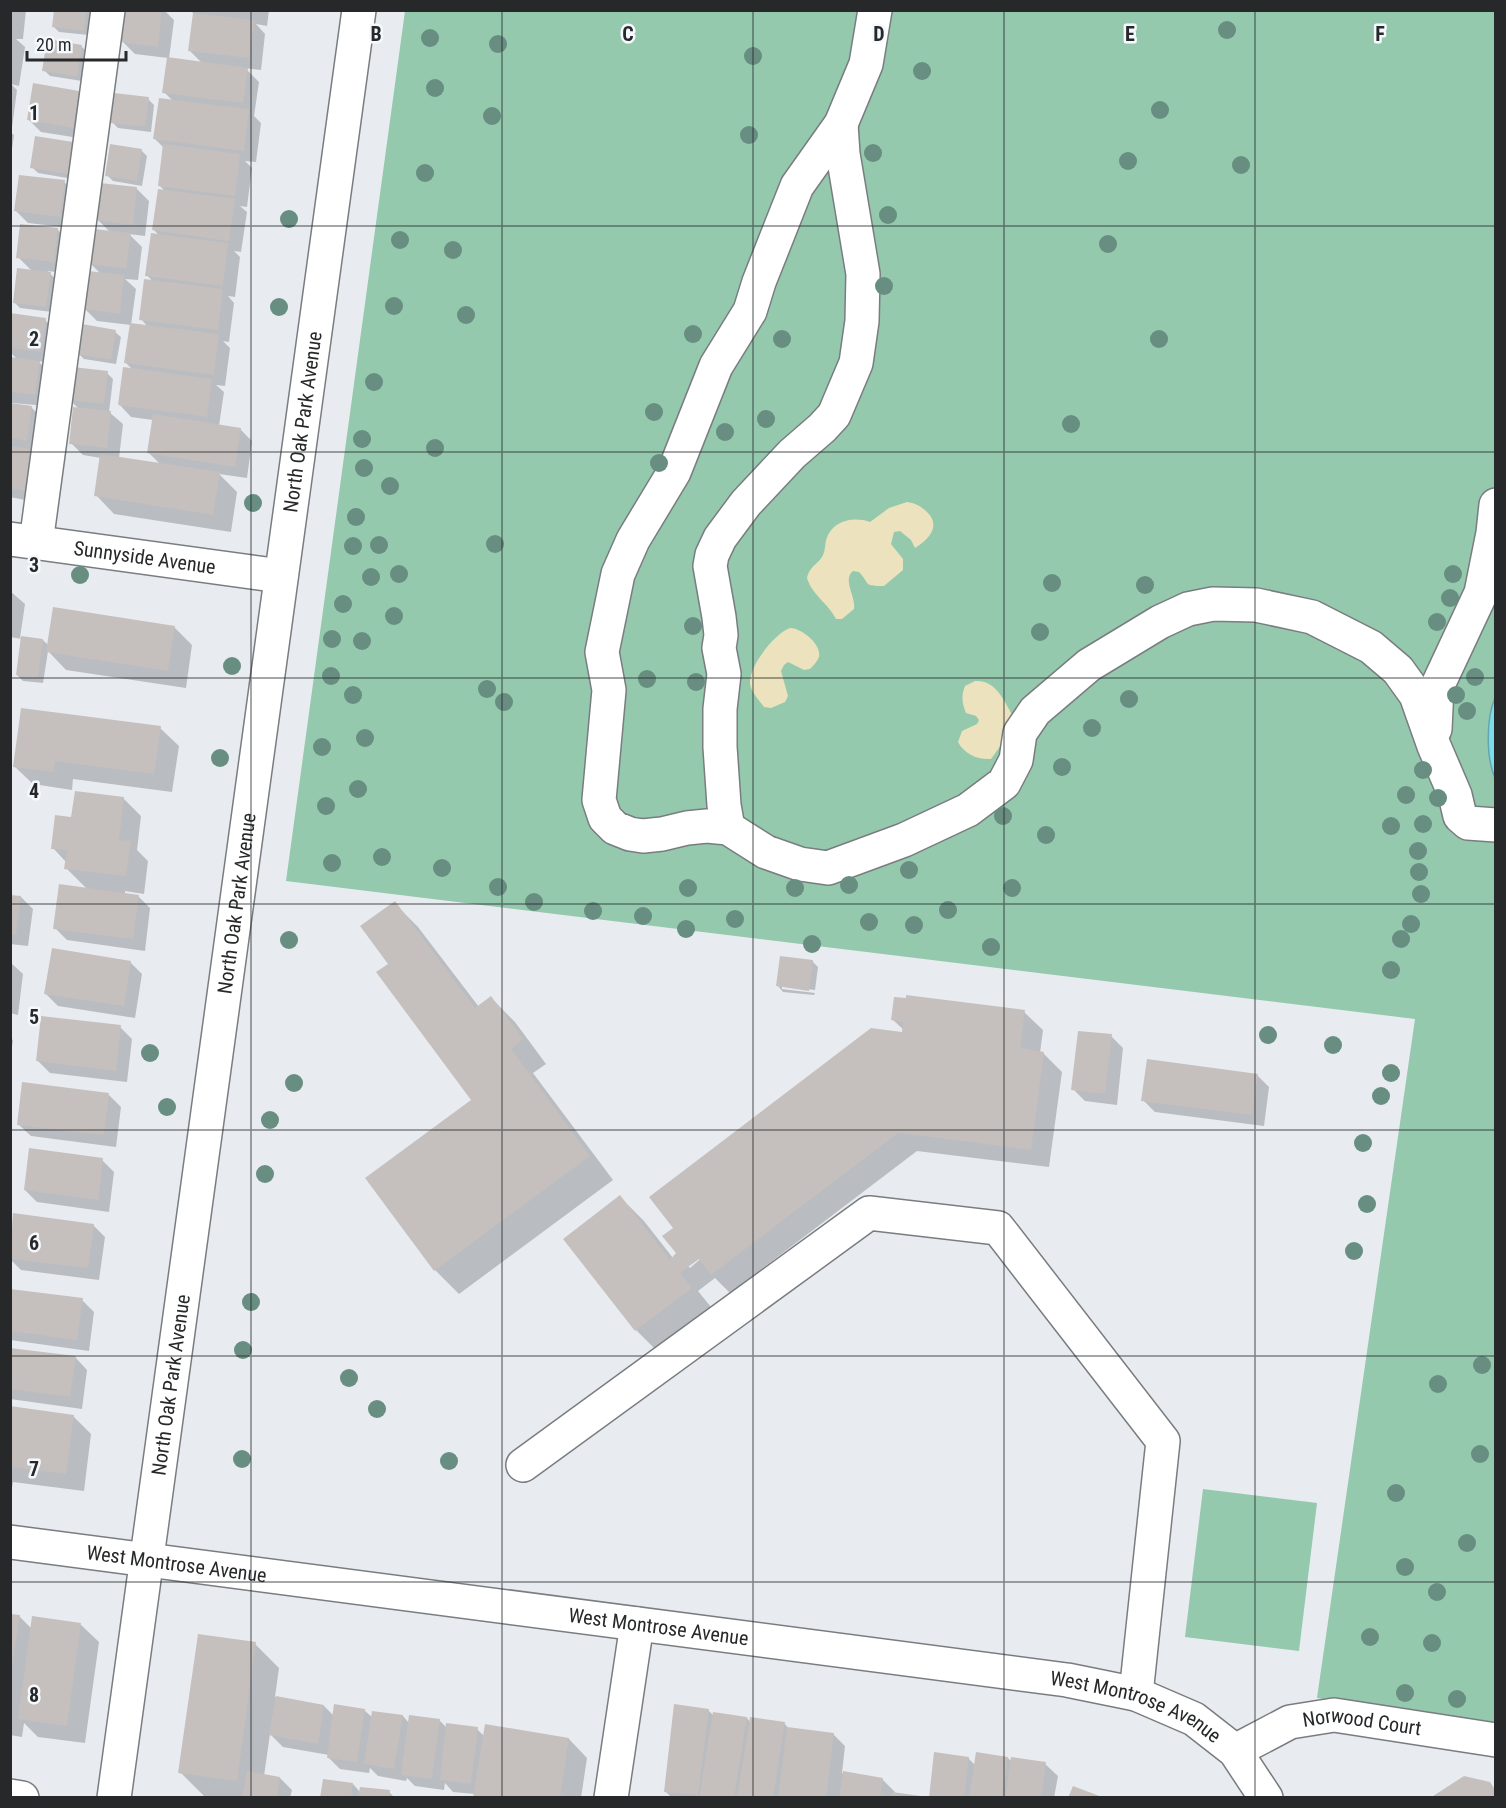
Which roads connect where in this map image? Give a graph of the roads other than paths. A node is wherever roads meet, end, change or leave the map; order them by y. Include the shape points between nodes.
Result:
1 (108, 10) edge
2 (358, 10) edge
3 (875, 10) edge
4 (842, 124) junction
5 (1496, 505) edge
6 (23, 541) edge
7 (281, 576) junction
8 (1434, 746) junction
9 (1496, 825) edge
10 (728, 828) junction
11 (523, 1465) dead end
12 (10, 1542) edge
13 (146, 1560) junction
14 (637, 1624) junction
15 (1136, 1694) junction
16 (1496, 1740) edge
17 (1235, 1751) junction
18 (10, 1796) edge
19 (22, 1797) edge
20 (114, 1797) edge
21 (611, 1797) edge
22 (1266, 1797) edge

1 - 6 street
2 - 7 street, North Oak Park Avenue
3 - 4 street via 866,64
4 - 10 street via 843,154 863,274 856,363 834,415 746,503 720,538 710,566 724,674 720,747
4 - 10 street via 797,186 750,311 716,366 674,472 618,574 605,631 602,652 609,690 599,800 605,818 615,828 643,836 707,826
5 - 8 street via 1481,593 1437,687
6 - 7 street, Sunnyside Avenue
7 - 13 street, North Oak Park Avenue
8 - 9 street via 1460,816 1468,823
8 - 10 street via 1416,695 1398,670 1371,647 1312,617 1256,605 1213,604 1188,609 1160,622 1089,665 1035,711 1020,733 1016,760 1004,783 968,810 904,840 828,868 800,864 766,852
11 - 15 street via 869,1213 998,1227 1162,1441
12 - 13 street, West Montrose Avenue
13 - 14 street, West Montrose Avenue
13 - 20 street, North Oak Park Avenue
14 - 15 street, West Montrose Avenue via 1067,1680
14 - 21 street
15 - 17 street, West Montrose Avenue via 1194,1719
16 - 17 street, Norwood Court via 1334,1715 1290,1722
17 - 22 street, West Montrose Avenue
18 - 19 street

